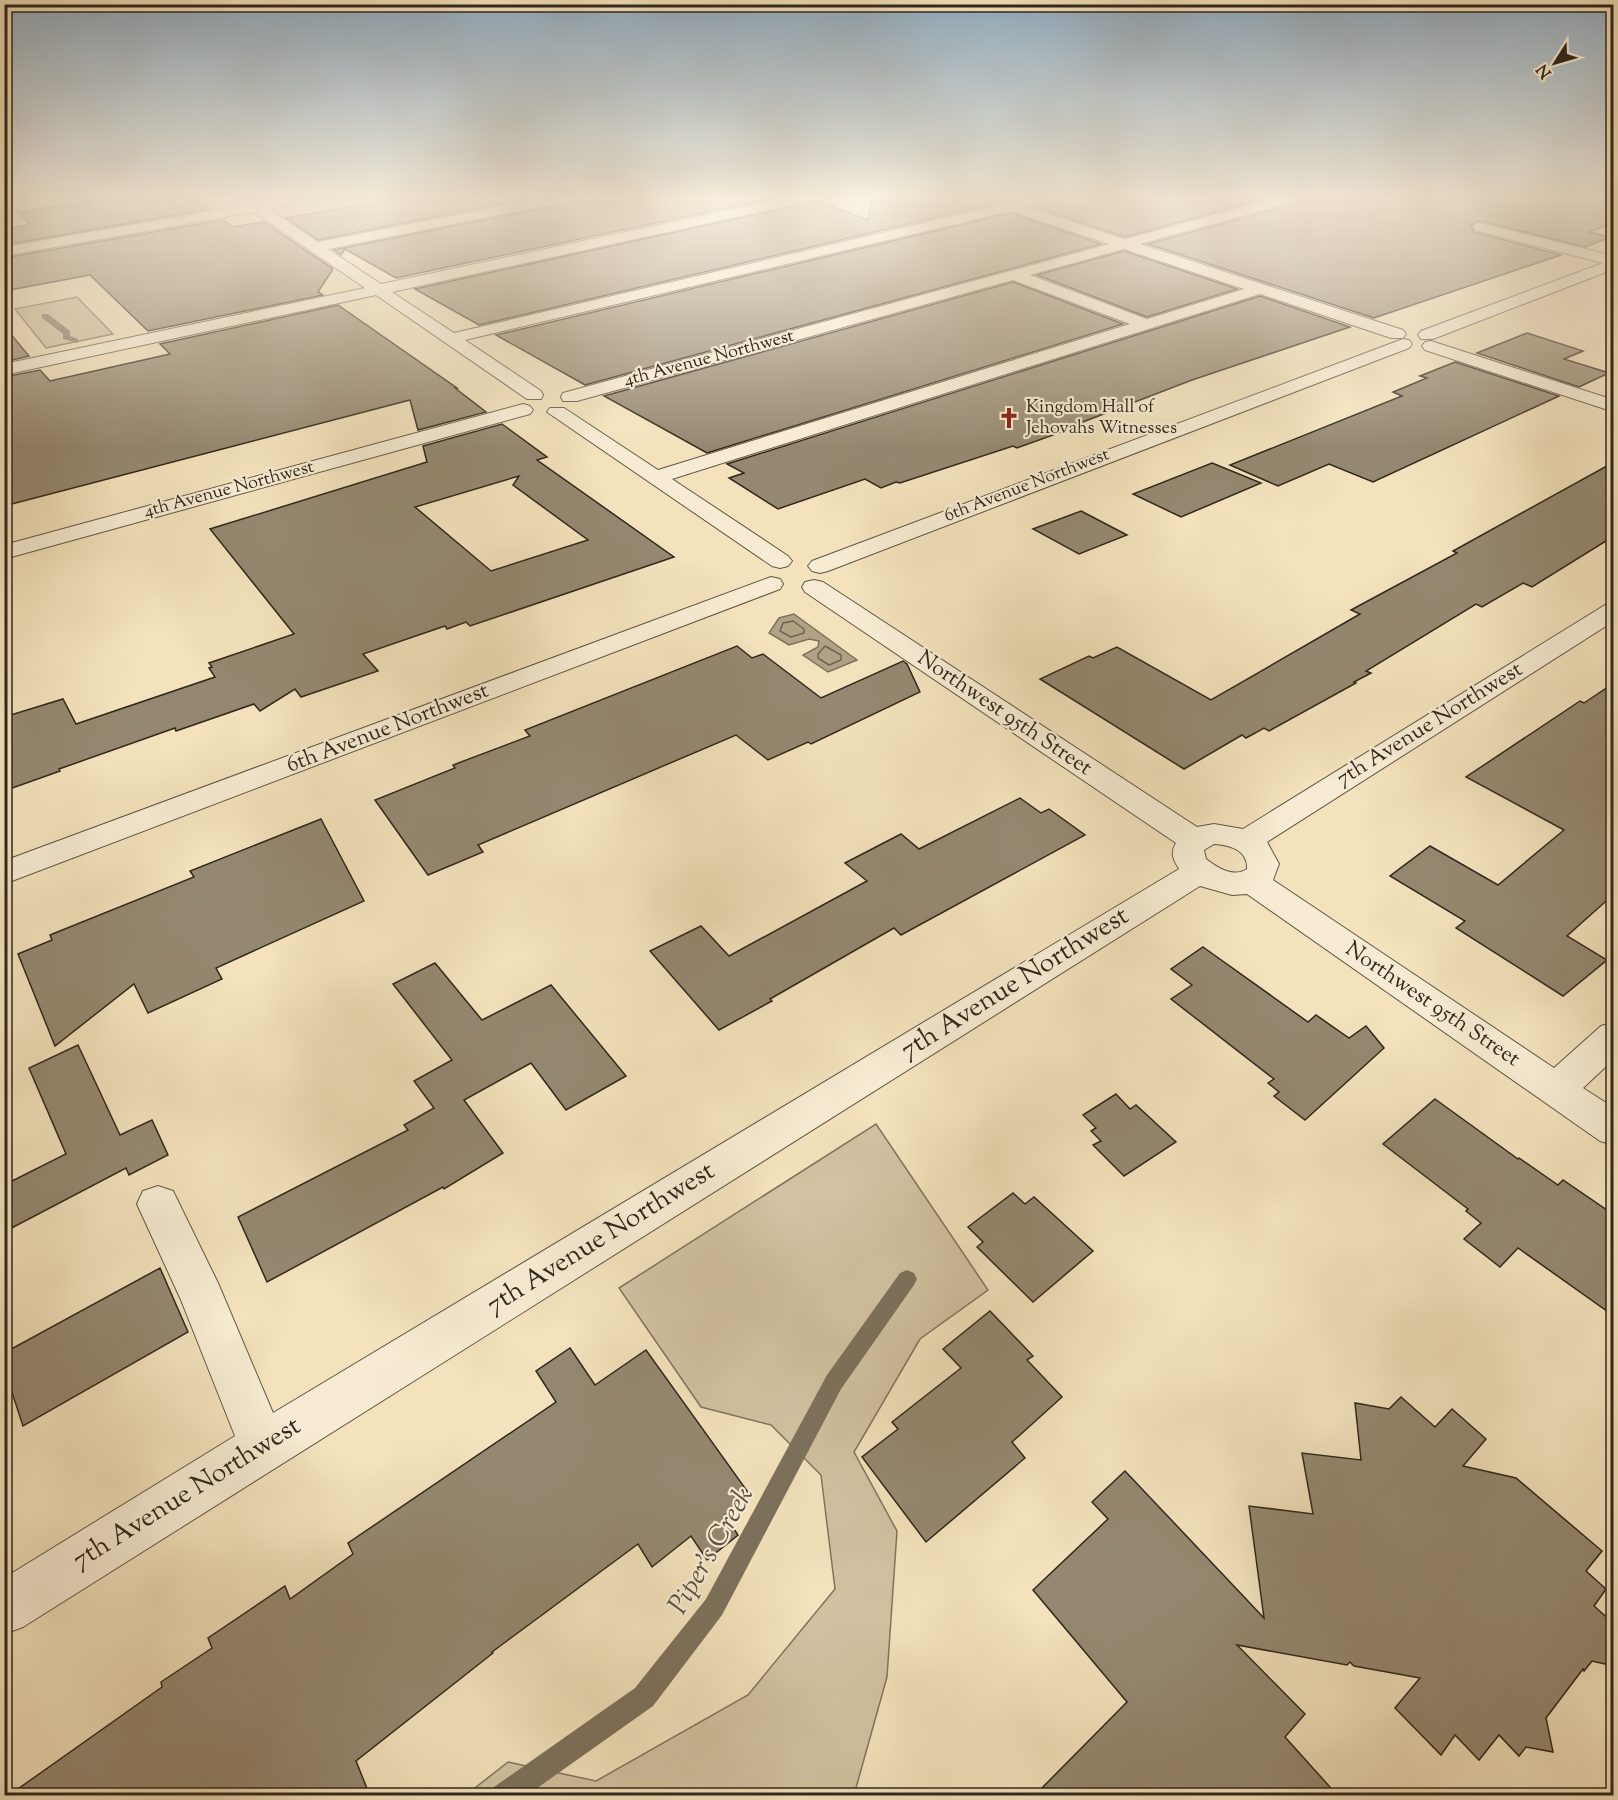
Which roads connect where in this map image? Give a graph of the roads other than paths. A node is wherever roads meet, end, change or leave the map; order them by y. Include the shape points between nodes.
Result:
1 (363, 280) edge
2 (424, 280) edge
3 (700, 280) edge
4 (998, 280) edge
5 (1028, 280) edge
6 (1233, 280) edge
7 (1572, 280) edge
8 (1260, 289) junction
9 (378, 290) junction
10 (1146, 324) junction
11 (449, 339) junction
12 (1400, 339) junction
13 (1429, 341) junction
14 (4, 370) edge
15 (1609, 401) edge
16 (528, 402) junction
17 (563, 405) junction
18 (654, 478) junction
19 (4, 552) edge
20 (775, 573) junction
21 (817, 576) junction
22 (1614, 610) edge
23 (1245, 841) junction
24 (1196, 856) junction
25 (4, 873) edge
26 (1252, 881) junction
27 (1614, 1036) edge
28 (1556, 1090) junction
29 (1614, 1129) edge
30 (158, 1204) dead end
31 (263, 1446) junction
32 (4, 1608) edge

1 - 9 street
2 - 9 street
3 - 11 street
4 - 17 street, 4th Avenue Northwest
5 - 10 street
6 - 8 street
7 - 13 street
8 - 10 street
8 - 12 street
9 - 11 street
9 - 14 street
10 - 18 street
11 - 16 street
12 - 13 street via 1414,346
12 - 21 street, 6th Avenue Northwest
13 - 15 street
16 - 17 street, 4th Avenue Northwest via 555,393
16 - 19 street, 4th Avenue Northwest
17 - 18 street
18 - 20 street
20 - 21 street via 800,559
20 - 25 street, 6th Avenue Northwest
21 - 24 street, Northwest 95th Street
22 - 23 street, 7th Avenue Northwest
23 - 24 street via 1209,834
23 - 26 street via 1262,856 1264,865 1263,873
24 - 26 street via 1220,882
24 - 31 street, 7th Avenue Northwest
26 - 28 street, Northwest 95th Street
27 - 28 street
28 - 29 street, Northwest 95th Street
30 - 31 street
31 - 32 street, 7th Avenue Northwest

